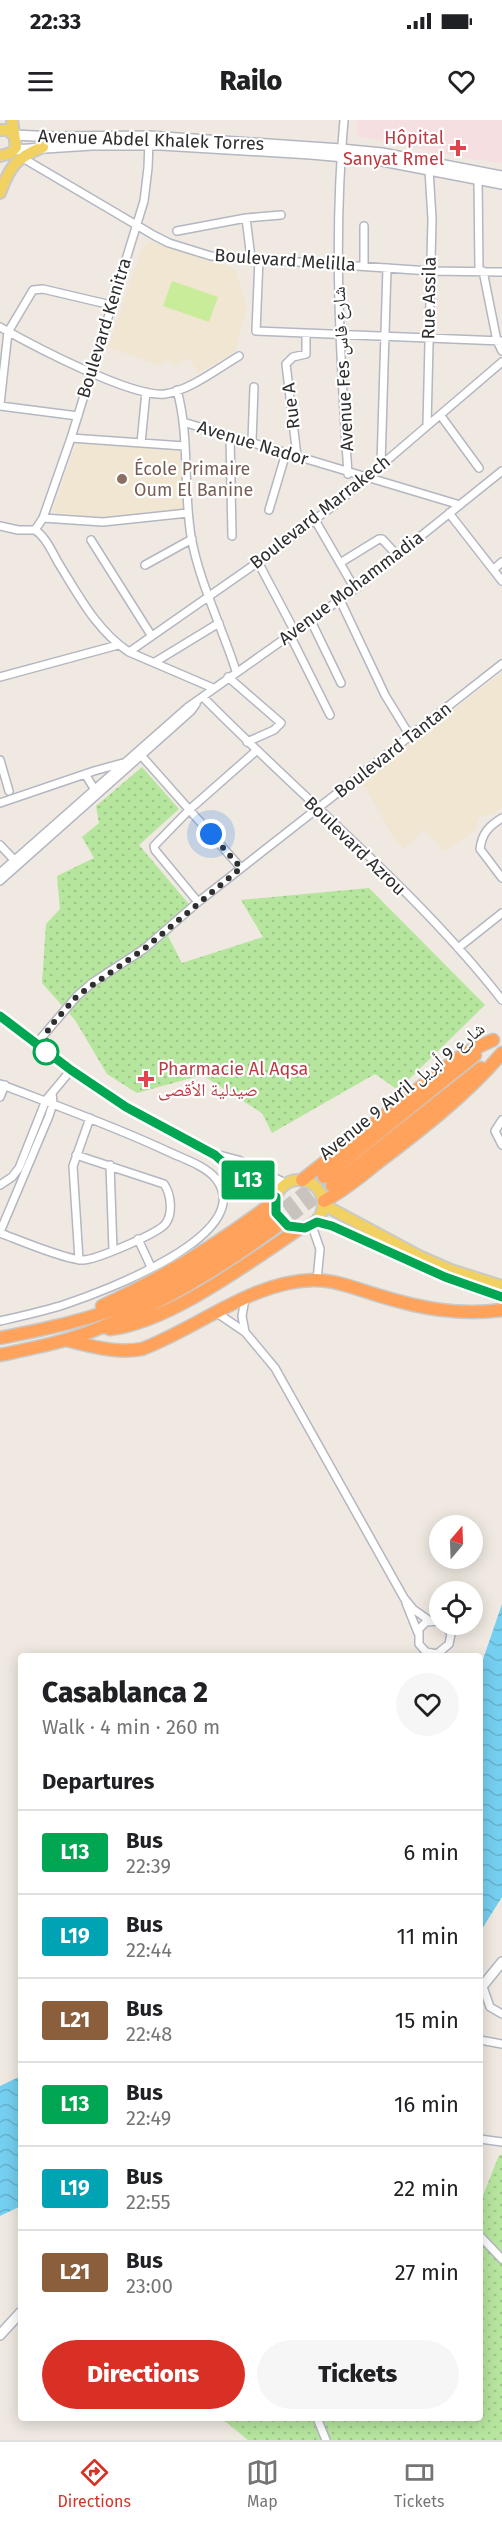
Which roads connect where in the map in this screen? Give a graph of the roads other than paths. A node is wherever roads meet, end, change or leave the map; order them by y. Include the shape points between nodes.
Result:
1 (12, 120) edge
2 (344, 120) edge
3 (0, 130) edge
4 (14, 135) junction
5 (149, 140) junction
6 (43, 147) joint
7 (341, 152) junction
8 (12, 154) edge
9 (429, 170) junction
10 (478, 175) junction
11 (502, 176) edge
12 (0, 182) edge
13 (502, 184) edge
14 (0, 193) edge
15 (280, 215) dead end
16 (246, 218) junction
17 (136, 224) junction
18 (364, 226) dead end
19 (177, 231) dead end
20 (255, 258) junction
21 (338, 264) junction
22 (364, 266) junction
23 (387, 268) junction
24 (430, 271) junction
25 (481, 271) junction
26 (502, 272) edge
27 (111, 305) junction
28 (0, 327) edge
29 (8, 332) junction
30 (306, 334) junction
31 (339, 335) junction
32 (385, 338) junction
33 (428, 340) junction
34 (500, 341) edge
35 (502, 351) edge
36 (239, 356) dead end
37 (502, 362) edge
38 (90, 373) junction
39 (254, 387) dead end
40 (177, 390) junction
41 (146, 392) junction
42 (0, 405) edge
43 (78, 416) junction
44 (441, 416) junction
45 (183, 422) junction
46 (427, 426) junction
47 (230, 436) junction
48 (71, 438) junction
49 (252, 441) junction
50 (141, 443) junction
51 (184, 446) junction
52 (286, 453) junction
53 (297, 456) junction
54 (381, 464) junction
55 (479, 468) dead end
56 (502, 471) edge
57 (348, 474) junction
58 (366, 478) junction
59 (460, 505) junction
60 (270, 510) dead end
61 (188, 513) junction
62 (450, 513) junction
63 (43, 518) junction
64 (315, 520) junction
65 (0, 526) edge
66 (35, 530) junction
67 (232, 536) dead end
68 (91, 540) dead end
69 (192, 540) junction
70 (397, 555) junction
71 (258, 562) junction
72 (502, 562) edge
73 (340, 563) junction
74 (145, 565) dead end
75 (494, 569) junction
76 (502, 581) edge
77 (355, 590) junction
78 (209, 594) junction
79 (340, 600) junction
80 (311, 621) junction
81 (219, 623) junction
82 (293, 634) junction
83 (151, 635) junction
84 (118, 645) junction
85 (129, 652) junction
86 (155, 662) junction
87 (502, 664) edge
88 (237, 671) junction
89 (0, 677) edge
90 (228, 677) junction
91 (341, 683) dead end
92 (213, 688) junction
93 (200, 700) junction
94 (330, 715) dead end
95 (410, 736) junction
96 (247, 742) junction
97 (256, 751) junction
98 (140, 754) junction
99 (0, 760) edge
100 (127, 764) junction
101 (85, 774) junction
102 (95, 790) junction
103 (9, 791) dead end
104 (0, 803) edge
105 (317, 809) junction
106 (189, 810) junction
107 (502, 818) edge
108 (0, 845) edge
109 (16, 863) junction
110 (241, 868) junction
111 (0, 873) edge
112 (502, 878) edge
113 (0, 881) edge
114 (198, 902) junction
115 (502, 913) edge
116 (458, 948) junction
117 (502, 1000) edge
118 (0, 1016) edge
119 (497, 1036) edge
120 (36, 1044) junction
121 (502, 1052) edge
122 (71, 1070) junction
123 (2, 1084) edge
124 (0, 1097) edge
125 (50, 1101) junction
126 (90, 1118) junction
127 (502, 1120) edge
128 (502, 1144) edge
129 (76, 1155) junction
130 (215, 1155) junction
131 (110, 1165) junction
132 (12, 1177) junction
133 (302, 1180) junction
134 (285, 1184) junction
135 (0, 1185) edge
136 (20, 1186) junction
137 (275, 1199) junction
138 (324, 1203) junction
139 (314, 1224) junction
140 (299, 1229) junction
141 (0, 1233) edge
142 (138, 1239) junction
143 (113, 1250) junction
144 (79, 1260) junction
145 (151, 1267) junction
146 (317, 1280) junction
147 (502, 1286) edge
148 (502, 1297) edge
149 (245, 1299) junction
150 (502, 1310) edge
151 (217, 1313) junction
152 (0, 1321) edge
153 (73, 1321) junction
154 (97, 1330) junction
155 (245, 1332) junction
156 (0, 1338) edge
157 (66, 1340) junction
158 (0, 1355) edge
159 (404, 1598) junction
160 (429, 1619) edge
161 (429, 1621) edge
162 (418, 1633) junction
163 (451, 1635) edge
164 (434, 1653) edge
165 (437, 1653) edge
166 (502, 1962) edge
167 (483, 1986) edge
168 (483, 1992) edge
169 (502, 2014) edge
170 (483, 2041) edge
171 (502, 2044) edge
172 (483, 2139) edge
173 (502, 2142) edge
174 (483, 2238) edge
175 (502, 2259) edge
176 (18, 2315) edge
177 (2, 2334) edge
178 (318, 2421) edge
179 (326, 2440) edge

1 - 4 main road
2 - 7 street, Avenue Fes شارع فاس
3 - 4 main road
4 - 5 main road, Avenue Abdel Khalek Torres
4 - 8 main road
5 - 6 main road, Avenue Abdel Khalek Torres
5 - 7 main road, Avenue Abdel Khalek Torres
5 - 17 street, Boulevard Kenitra via 144,201
6 - 8 main road
7 - 9 main road, Avenue Abdel Khalek Torres
7 - 10 main road, Avenue Abdel Khalek Torres via 382,153
7 - 21 street, Avenue Fes شارع فاس
8 - 12 main road
8 - 14 main road
8 - 17 street, Boulevard Melilla
9 - 10 main road, Avenue Abdel Khalek Torres
9 - 24 street, Rue Assila
10 - 11 main road, Avenue Abdel Khalek Torres
10 - 13 main road, Avenue Abdel Khalek Torres
10 - 25 street
15 - 16 street
16 - 19 street
16 - 20 street
17 - 20 street, Boulevard Melilla via 169,243 211,256
17 - 27 street, Boulevard Kenitra
18 - 22 street
20 - 21 street, Boulevard Melilla
20 - 30 street via 256,331
21 - 22 street, Boulevard Melilla
21 - 31 street, Avenue Fes شارع فاس
22 - 23 street, Boulevard Melilla
23 - 24 street, Boulevard Melilla
23 - 32 street
24 - 25 street, Boulevard Melilla
24 - 33 street, Rue Assila
25 - 26 street, Boulevard Melilla
25 - 34 street
27 - 29 street via 33,290
27 - 38 street, Boulevard Kenitra
28 - 29 street
29 - 38 street
29 - 42 street
30 - 31 street
30 - 53 street, Rue A via 306,354 293,357 286,364
31 - 32 street
31 - 57 street, Avenue Fes شارع فاس
32 - 33 street
32 - 54 street
33 - 34 street
33 - 46 street, Rue Assila
34 - 35 street
36 - 40 street
37 - 44 street, Boulevard Marrakech
38 - 41 street
38 - 43 street, Boulevard Kenitra
39 - 49 street
40 - 41 street
40 - 45 street
41 - 50 street
42 - 43 street
43 - 48 street, Boulevard Kenitra
44 - 46 street, Boulevard Marrakech
44 - 55 street
45 - 47 street, Avenue Nador
45 - 51 street
46 - 54 street, Boulevard Marrakech
47 - 49 street, Avenue Nador
47 - 67 street
48 - 50 street
48 - 63 street, Boulevard Kenitra
49 - 52 street, Avenue Nador
50 - 51 street
51 - 61 street
52 - 53 street, Avenue Nador
52 - 60 street
53 - 57 street, Avenue Nador
54 - 58 street, Boulevard Marrakech
56 - 59 street, Avenue Mohammadia
57 - 58 street, Avenue Nador
58 - 59 street, Avenue Nador
58 - 64 street, Boulevard Marrakech
59 - 62 street, Avenue Mohammadia
61 - 63 street via 103,522
61 - 69 street
62 - 70 street, Avenue Mohammadia
62 - 75 street
63 - 66 street
64 - 71 street, Boulevard Marrakech
64 - 73 street
65 - 66 street
66 - 84 street via 87,609
68 - 83 street
69 - 74 street
69 - 78 street
70 - 73 street via 379,539
70 - 77 street, Avenue Mohammadia
71 - 78 street, Boulevard Marrakech
71 - 82 street
72 - 75 street
73 - 77 street
75 - 76 street
77 - 79 street, Avenue Mohammadia
78 - 81 street
78 - 83 street, Boulevard Marrakech
79 - 80 street, Avenue Mohammadia
79 - 95 street
80 - 82 street, Avenue Mohammadia
80 - 91 street
81 - 86 street
81 - 88 street
82 - 88 street, Avenue Mohammadia
82 - 94 street
83 - 85 street, Boulevard Marrakech
84 - 85 street
84 - 89 street
85 - 86 street
86 - 92 street
87 - 95 street, Boulevard Tantan
88 - 90 street, Avenue Mohammadia
90 - 92 street, Avenue Mohammadia
90 - 96 street via 280,723 274,730
92 - 93 street, Avenue Mohammadia
93 - 96 street, Boulevard Azrou
93 - 98 street, Avenue Mohammadia
95 - 105 street, Boulevard Tantan
96 - 97 street, Boulevard Azrou
97 - 105 street, Boulevard Azrou
97 - 106 street
98 - 100 street, Avenue Mohammadia
98 - 106 street
99 - 103 street
100 - 101 street
100 - 102 street, Avenue Mohammadia
100 - 109 street, Avenue Mohammadia
101 - 102 street
101 - 104 street
102 - 109 street, Avenue Mohammadia
105 - 110 street, Boulevard Tantan
105 - 116 street, Boulevard Azrou
106 - 110 street
106 - 114 street via 154,846
107 - 112 street via 489,826 481,838 480,849
108 - 109 street
109 - 111 street, Avenue Mohammadia
109 - 113 street, Avenue Mohammadia
110 - 114 street, Boulevard Tantan
114 - 120 street, Boulevard Tantan via 144,949 77,996
115 - 116 street
116 - 117 street, Boulevard Azrou
118 - 120 main road
119 - 121 highway, Avenue 9 Avril شارع 9 أبريل via 328,1182
119 - 133 highway via 450,1064
120 - 122 main road
121 - 138 highway via 473,1085
122 - 125 street
122 - 130 main road via 126,1107
123 - 124 street
123 - 125 street
125 - 126 street
125 - 132 street
125 - 136 street
126 - 129 street
126 - 145 street via 194,1163 215,1177 222,1188 221,1213 212,1227 187,1248
127 - 128 street via 495,1131
129 - 131 street
129 - 144 street via 72,1175
130 - 134 main road via 238,1161
130 - 137 main road
131 - 142 street via 164,1184 167,1189 167,1223
131 - 143 street
132 - 135 street
132 - 136 street
133 - 134 main road
133 - 138 main road via 318,1188
134 - 137 main road
136 - 141 street
137 - 140 main road via 279,1218
137 - 153 highway via 235,1231 186,1261
138 - 139 main road
138 - 147 main road via 419,1256
139 - 140 main road
139 - 146 street via 320,1249
139 - 148 main road via 332,1226 445,1277
140 - 154 highway via 216,1284 166,1311 127,1325
141 - 144 street
142 - 143 street
142 - 145 street
143 - 144 street
145 - 152 street via 76,1301
146 - 149 highway via 286,1283
146 - 150 highway via 437,1311
149 - 151 highway
149 - 155 street
151 - 155 street
151 - 157 highway via 156,1344 129,1352
153 - 154 highway via 126,1305 161,1288 273,1223 197,1281
153 - 156 highway
154 - 157 highway
155 - 159 street via 282,1380
157 - 158 highway
159 - 160 street
159 - 162 street
161 - 162 street
162 - 164 street via 422,1648
163 - 165 street via 449,1644
166 - 167 main road
168 - 169 street via 490,2007
170 - 171 street
172 - 173 street
174 - 175 street
176 - 177 main road
178 - 179 street

